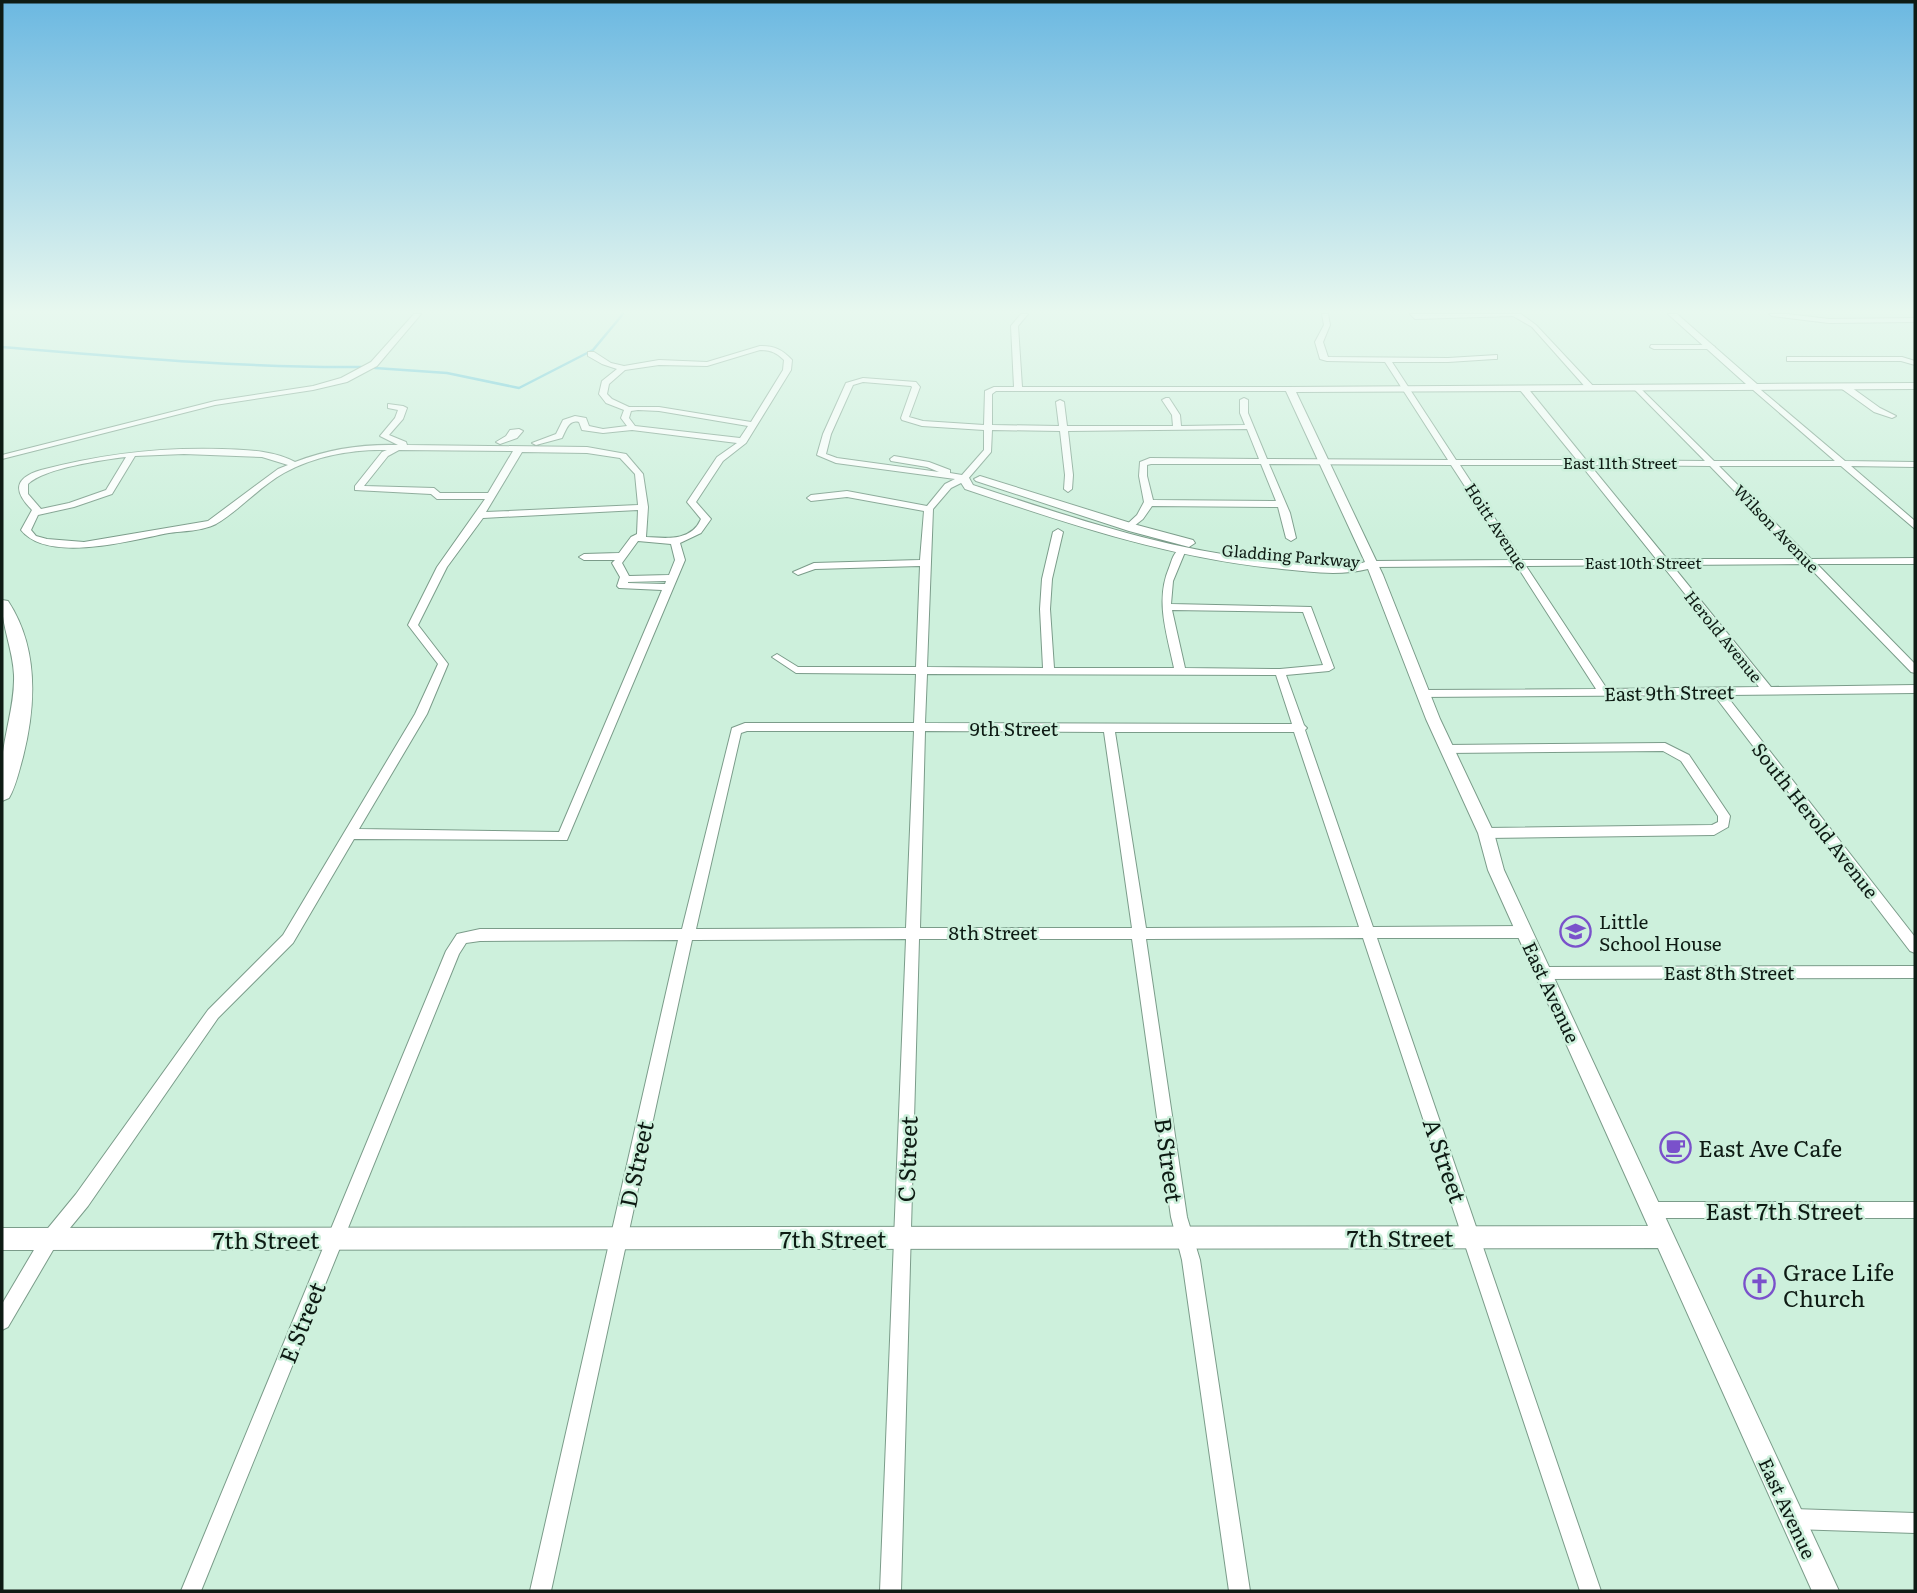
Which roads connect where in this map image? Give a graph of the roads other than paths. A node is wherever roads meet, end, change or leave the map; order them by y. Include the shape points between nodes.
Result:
1 (311, 388) edge
2 (604, 388) edge
3 (776, 388) edge
4 (848, 388) edge
5 (916, 388) edge
6 (1367, 388) edge
7 (1406, 388) edge
8 (1524, 388) edge
9 (1638, 388) edge
10 (1757, 388) edge
11 (1847, 388) edge
12 (1018, 389) joint
13 (1290, 389) junction
14 (1166, 400) dead end
15 (1244, 400) dead end
16 (1060, 402) dead end
17 (391, 406) dead end
18 (628, 409) junction
19 (1892, 416) dead end
20 (753, 425) junction
21 (990, 427) junction
22 (1062, 427) junction
23 (1177, 427) junction
24 (1250, 427) junction
25 (632, 428) junction
26 (510, 437) dead end
27 (743, 441) junction
28 (499, 442) junction
29 (401, 446) junction
30 (519, 449) junction
31 (134, 453) junction
32 (2, 457) edge
33 (1264, 461) junction
34 (1324, 462) junction
35 (1454, 462) junction
36 (1583, 462) junction
37 (1712, 462) junction
38 (1840, 462) junction
39 (1915, 464) edge
40 (294, 465) junction
41 (958, 477) junction
42 (1068, 489) dead end
43 (491, 496) junction
44 (811, 498) dead end
45 (1149, 503) junction
46 (1281, 504) junction
47 (643, 507) junction
48 (929, 509) junction
49 (35, 513) junction
50 (480, 515) junction
51 (1915, 526) edge
52 (1129, 527) junction
53 (1058, 532) dead end
54 (641, 536) junction
55 (1291, 538) dead end
56 (675, 542) junction
57 (1219, 549) junction
58 (1366, 551) junction
59 (1180, 552) junction
60 (584, 556) dead end
61 (622, 556) junction
62 (1810, 561) junction
63 (1915, 561) edge
64 (1664, 562) junction
65 (1354, 563) junction
66 (1521, 563) junction
67 (925, 564) junction
68 (1375, 569) junction
69 (798, 572) dead end
70 (671, 582) junction
71 (2, 605) edge
72 (1166, 607) junction
73 (777, 657) dead end
74 (922, 669) junction
75 (1049, 670) junction
76 (1180, 670) junction
77 (1915, 670) edge
78 (1280, 672) junction
79 (1767, 689) junction
80 (1915, 689) edge
81 (1718, 692) junction
82 (1604, 693) junction
83 (1423, 694) junction
84 (919, 727) junction
85 (1109, 728) junction
86 (1301, 728) junction
87 (732, 738) joint
88 (1446, 749) junction
89 (2, 793) edge
90 (1486, 833) junction
91 (349, 834) junction
92 (913, 932) junction
93 (1139, 932) junction
94 (1370, 932) junction
95 (1525, 932) junction
96 (687, 933) junction
97 (462, 938) joint
98 (1913, 940) edge
99 (1915, 972) edge
100 (1543, 973) junction
101 (1652, 1210) junction
102 (1915, 1210) edge
103 (903, 1237) junction
104 (1185, 1237) junction
105 (1472, 1237) junction
106 (1664, 1237) junction
107 (618, 1238) junction
108 (2, 1239) edge
109 (50, 1239) junction
110 (335, 1239) junction
111 (2, 1321) edge
112 (1793, 1519) junction
113 (1915, 1522) edge
114 (191, 1591) edge
115 (541, 1591) edge
116 (891, 1591) edge
117 (1240, 1591) edge
118 (1591, 1591) edge
119 (1826, 1591) edge

1 - 32 street via 215,403
2 - 18 street via 609,401
3 - 20 street
4 - 41 street via 821,456
5 - 21 street via 907,422
6 - 13 street
7 - 35 street, Hoitt Avenue
8 - 36 street, Herold Avenue
9 - 37 street, Wilson Avenue
10 - 38 street
11 - 19 street
12 - 13 street
12 - 21 street via 994,389 988,394
13 - 34 street, East Avenue
14 - 23 street via 1176,415
15 - 24 street
16 - 22 street
17 - 29 street via 403,408 384,436
18 - 20 street
18 - 25 street via 625,418
20 - 27 street
21 - 22 street
21 - 41 street via 988,450
22 - 23 street
22 - 42 street
23 - 24 street
24 - 33 street
25 - 27 street
25 - 28 street via 593,430 575,418 550,441
26 - 28 street
27 - 56 street via 720,458 691,502 705,523
28 - 29 street
29 - 30 street
29 - 40 street via 337,452
29 - 43 street via 390,450 358,488
30 - 43 street
30 - 47 street via 587,450 623,456 639,474
31 - 40 street via 273,454
31 - 49 street via 109,492
31 - 49 street via 34,474 22,488 37,509
33 - 34 street, East 11th Street
33 - 45 street, East 11th Street via 1150,461 1143,464 1142,471
33 - 46 street
34 - 35 street, East 11th Street
34 - 58 street, East Avenue
35 - 36 street, East 11th Street
35 - 66 street, Hoitt Avenue
36 - 37 street, East 11th Street
36 - 64 street, Herold Avenue
37 - 38 street, East 11th Street
37 - 62 street, Wilson Avenue
38 - 39 street, East 11th Street
38 - 51 street
40 - 49 street via 262,483 211,523 138,537 84,545 46,542 26,530
41 - 48 street
41 - 52 street, Gladding Parkway via 979,479
41 - 59 street, Gladding Parkway via 982,491
43 - 50 street
44 - 48 street via 847,494
45 - 46 street
45 - 52 street via 1147,511
46 - 55 street
47 - 50 street
47 - 54 street
48 - 67 street, C Street
50 - 91 street via 442,567 413,625 443,664 421,714
52 - 57 street, Gladding Parkway
53 - 75 street via 1045,609
54 - 56 street
54 - 61 street
56 - 70 street via 680,559
57 - 59 street
57 - 65 street, Gladding Parkway
58 - 65 street
58 - 68 street, East Avenue
59 - 65 street, Gladding Parkway via 1275,566
59 - 72 street via 1168,581
60 - 61 street
61 - 70 street via 617,563 625,579
62 - 63 street, East 10th Street
62 - 64 street, East 10th Street
62 - 77 street, Wilson Avenue
64 - 66 street, East 10th Street
64 - 79 street, Herold Avenue
65 - 68 street
66 - 68 street, East 10th Street
66 - 82 street, Hoitt Avenue
67 - 69 street via 814,566
67 - 74 street, C Street
68 - 83 street, East Avenue
70 - 91 street via 564,837
71 - 89 main road via 16,637 24,680 20,733
72 - 76 street
72 - 78 street via 1307,609 1329,668
73 - 74 street via 796,670
74 - 75 street
74 - 84 street, C Street
75 - 76 street
76 - 78 street
78 - 86 street
79 - 80 street, East 9th Street
79 - 81 street, East 9th Street
81 - 82 street, East 9th Street
81 - 98 street, South Herold Avenue
82 - 83 street, East 9th Street
83 - 88 street, East Avenue
84 - 85 street, 9th Street
84 - 87 street, 9th Street via 745,727
84 - 92 street, C Street
85 - 86 street, 9th Street
85 - 93 street, B Street
86 - 94 street, A Street
87 - 96 street, D Street
88 - 90 street, East Avenue
88 - 90 street via 1665,747 1685,758 1724,816 1724,824 1714,830
90 - 95 street, East Avenue via 1496,870
91 - 109 street via 288,939 214,1014
92 - 93 street, 8th Street
92 - 96 street, 8th Street
92 - 103 street, C Street
93 - 94 street, 8th Street
93 - 104 street, B Street via 1177,1208
94 - 95 street, 8th Street
94 - 105 street, A Street
95 - 100 street, East Avenue
96 - 97 street, 8th Street
96 - 107 street, D Street
97 - 110 street, E Street
99 - 100 street, East 8th Street
100 - 101 street, East Avenue
101 - 102 street, East 7th Street
101 - 106 street, East Avenue
103 - 104 street, 7th Street
103 - 107 street, 7th Street
103 - 116 street, C Street
104 - 105 street, 7th Street
104 - 117 street, B Street
105 - 106 street, 7th Street
105 - 118 street, A Street
106 - 112 street, East Avenue
107 - 110 street, 7th Street
107 - 115 street, D Street
108 - 109 street, 7th Street
109 - 110 street, 7th Street
109 - 111 street
110 - 114 street, E Street
112 - 113 street
112 - 119 street, East Avenue

